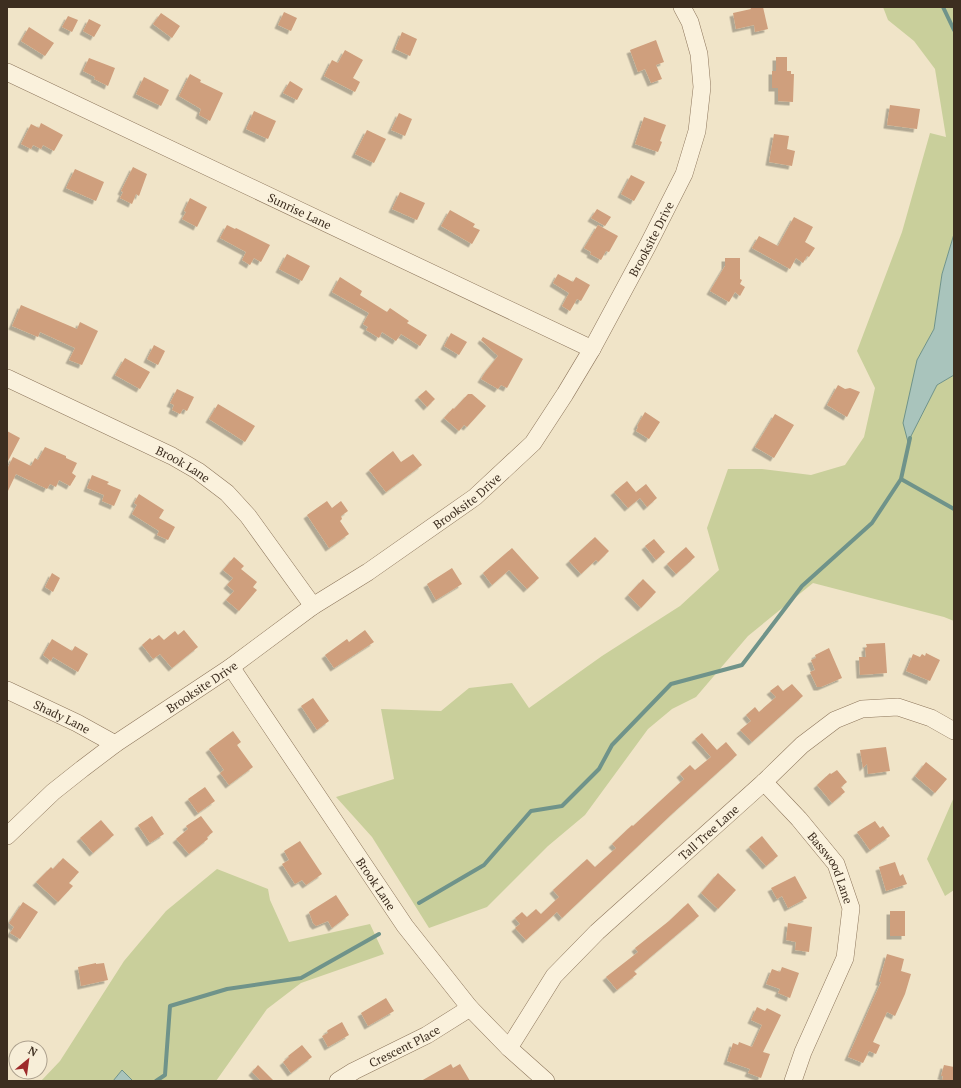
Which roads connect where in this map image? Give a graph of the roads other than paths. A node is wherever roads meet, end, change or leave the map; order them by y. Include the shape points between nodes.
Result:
1 (682, 7) edge
2 (7, 72) edge
3 (592, 349) junction
4 (7, 378) edge
5 (313, 606) junction
6 (231, 667) junction
7 (7, 690) edge
8 (954, 731) edge
9 (115, 744) junction
10 (764, 782) junction
11 (7, 836) edge
12 (470, 1008) junction
13 (508, 1048) junction
14 (338, 1081) edge
15 (546, 1081) edge
16 (793, 1081) edge

1 - 3 street, Brooksite Drive via 690,22 699,54 702,87 697,131 684,174
2 - 3 street, Sunrise Lane
3 - 5 street, Brooksite Drive via 533,443 475,497 368,572
4 - 5 street, Brook Lane via 172,456 213,481 248,516
5 - 6 street, Brooksite Drive
6 - 9 street, Brooksite Drive
6 - 12 street, Brook Lane via 405,926
7 - 9 street, Shady Lane
8 - 10 street, Tall Tree Lane via 931,718 898,707 862,709 835,720 807,741
9 - 11 street, Brooksite Drive via 53,792
10 - 13 street, Tall Tree Lane via 597,932 554,976
10 - 16 street, Basswood Lane via 836,864 851,908 845,958 803,1052
12 - 13 street, Brook Lane
12 - 14 street, Crescent Place via 427,1035
13 - 15 street, Brook Lane

